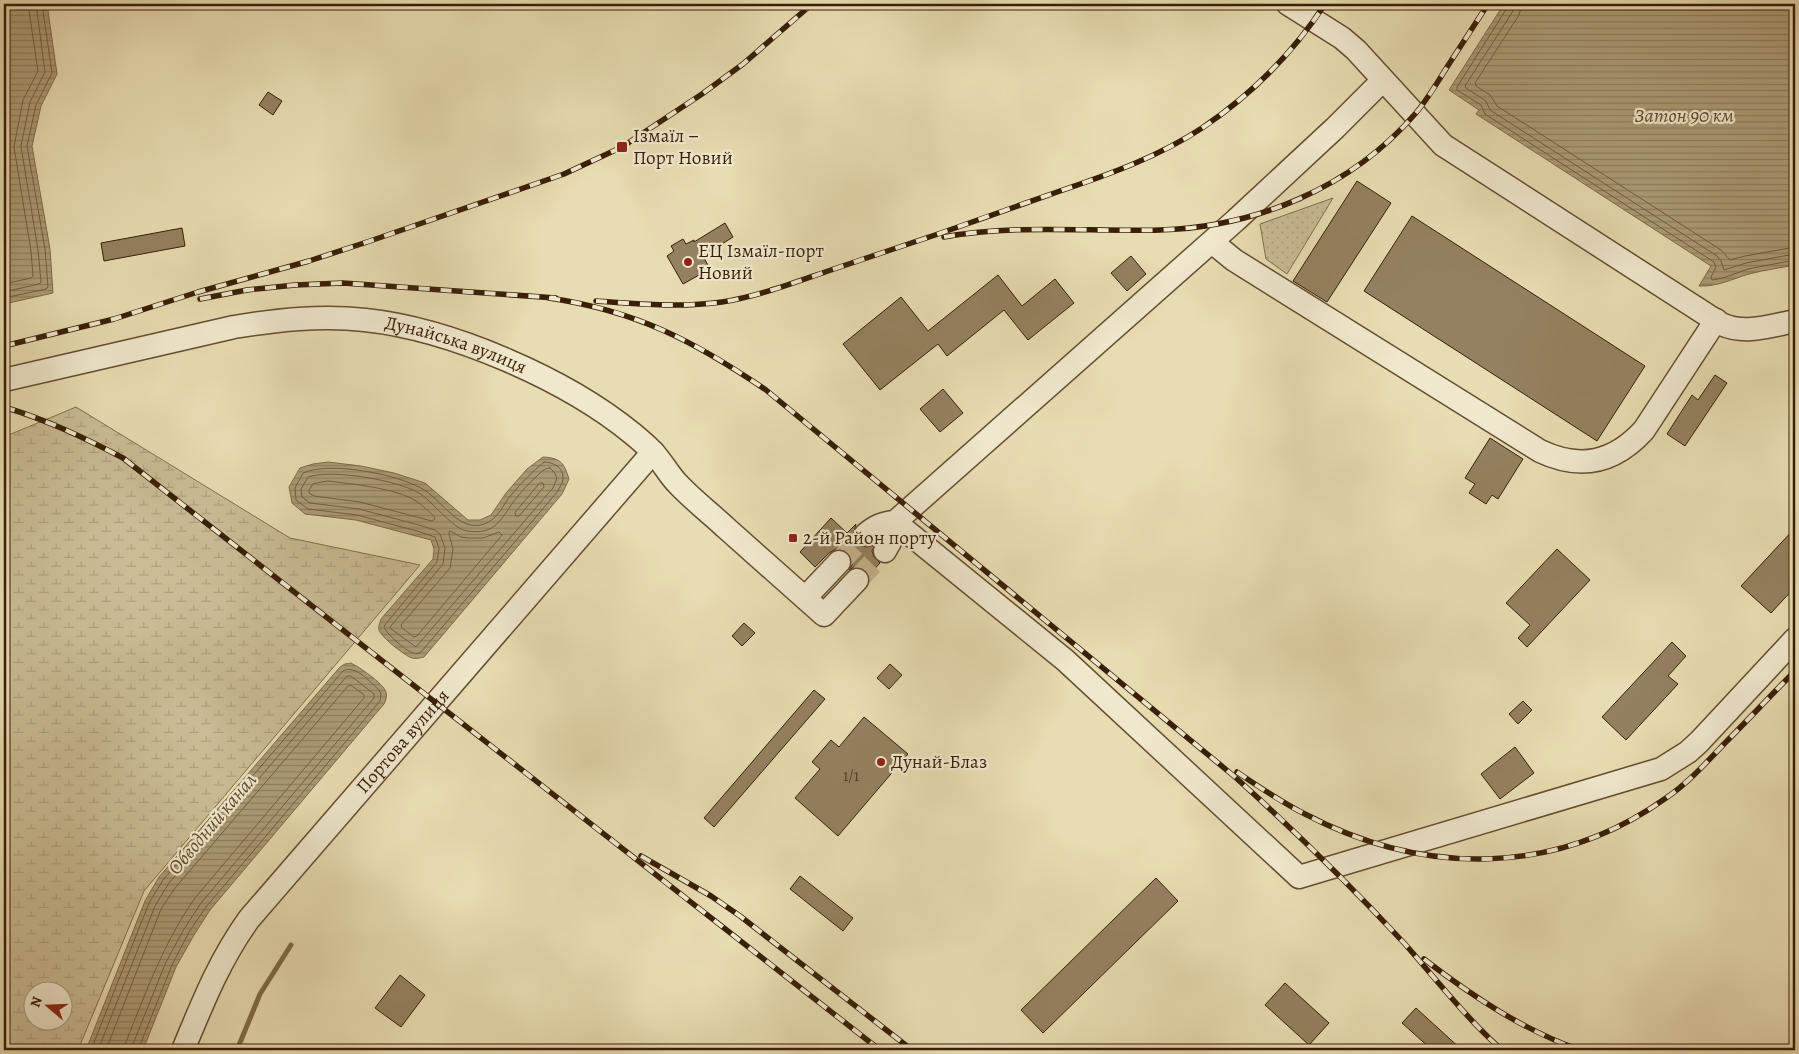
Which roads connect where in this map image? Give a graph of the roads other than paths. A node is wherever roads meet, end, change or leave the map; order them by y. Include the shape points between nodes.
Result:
1 (1288, 4) edge
2 (1383, 80) junction
3 (1212, 242) junction
4 (1716, 320) junction
5 (1795, 321) edge
6 (4, 380) edge
7 (653, 452) junction
8 (895, 522) junction
9 (866, 534) tunnel mouth
10 (885, 551) tunnel mouth
11 (839, 562) tunnel mouth
12 (857, 580) tunnel mouth
13 (805, 598) junction
14 (1795, 639) edge
15 (183, 1050) edge

1 - 2 street via 1342,38
2 - 3 street
2 - 4 street via 1443,145
3 - 4 street via 1234,260 1532,446 1568,461 1598,460 1623,449 1634,440 1644,430
3 - 8 street
4 - 5 street via 1743,330
6 - 7 street, Дунайська вулиця via 266,321 299,318 365,320 430,332 531,372 597,408
7 - 13 street, Дунайська вулиця via 677,484
7 - 15 street, Портова вулиця via 249,919 218,967
8 - 9 street via 884,523
8 - 10 street
8 - 14 street via 1065,660 1299,877 1661,769 1699,742
11 - 13 street
12 - 13 street, Дунайська вулиця via 824,615

